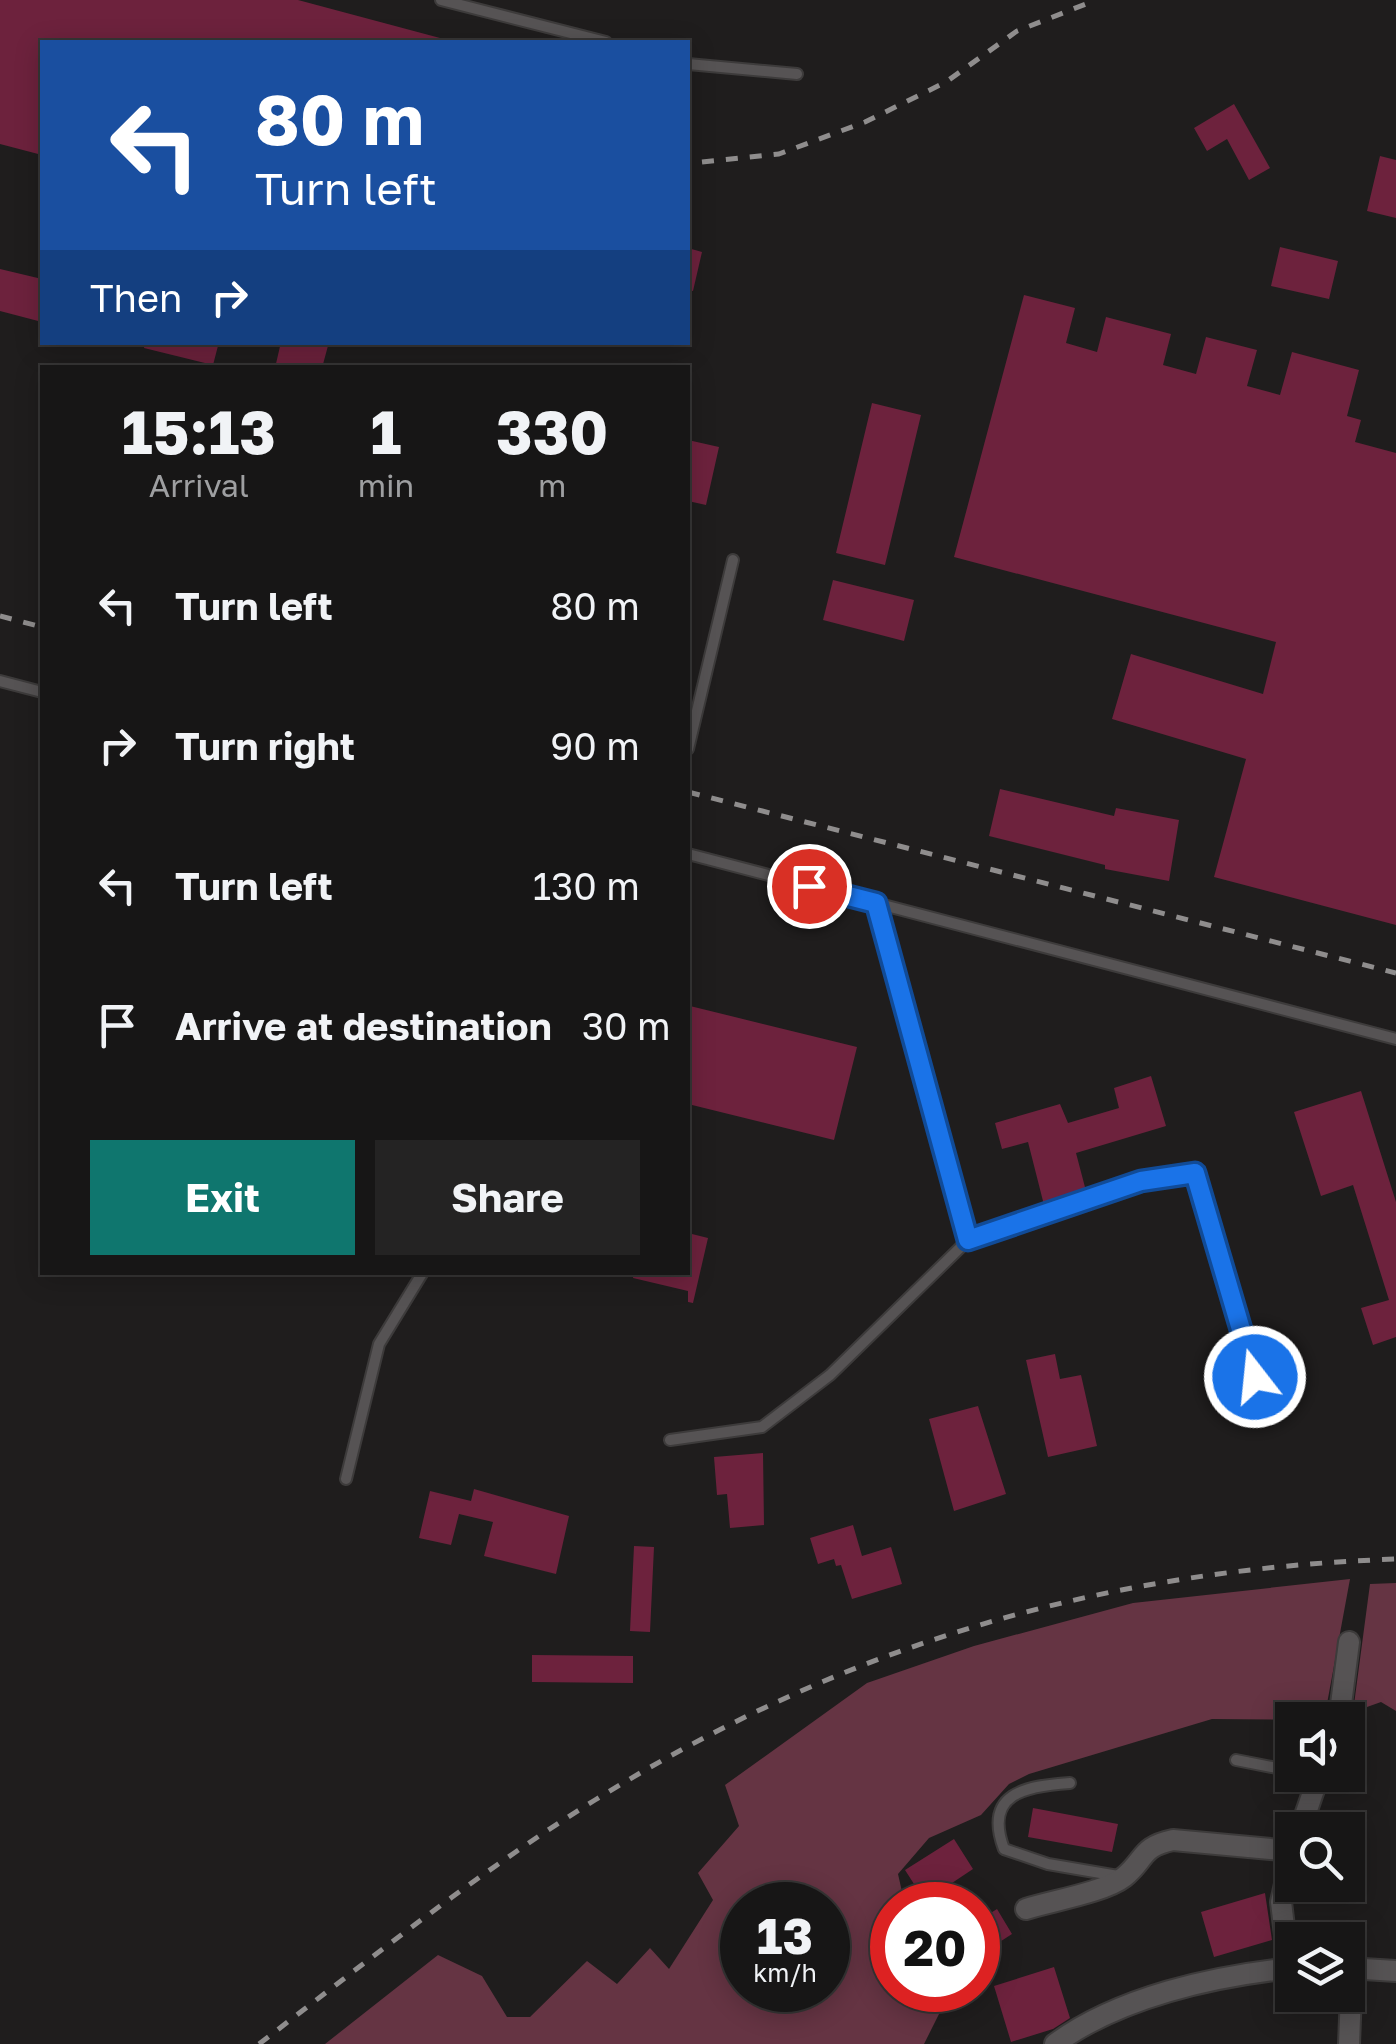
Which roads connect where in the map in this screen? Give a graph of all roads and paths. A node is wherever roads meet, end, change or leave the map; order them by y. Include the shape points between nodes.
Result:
1 (442, 0) edge
2 (598, 40) edge
3 (690, 64) edge
4 (797, 74) dead end
5 (733, 560) dead end
6 (0, 681) edge
7 (40, 691) edge
8 (692, 712) edge
9 (690, 855) edge
10 (876, 903) junction
11 (1396, 1039) edge
12 (968, 1240) junction
13 (421, 1275) edge
14 (1255, 1377) dead end
15 (670, 1440) dead end
16 (346, 1479) dead end
17 (1349, 1642) dead end
18 (1341, 1702) edge
19 (1236, 1760) dead end
20 (1275, 1768) edge
21 (1070, 1783) dead end
22 (1275, 1850) edge
23 (1124, 1877) junction
24 (1026, 1908) dead end
25 (1365, 1969) edge
26 (1275, 1971) edge
27 (1396, 1971) edge
28 (1349, 2012) edge
29 (1054, 2044) edge
30 (1349, 2044) edge

1 - 2 lane
3 - 4 lane
5 - 8 lane
6 - 7 lane
9 - 10 lane
10 - 11 lane
10 - 12 lane
12 - 14 lane via 1141,1181 1195,1173
12 - 15 lane via 830,1375 762,1426
13 - 16 lane via 379,1344
17 - 18 street
19 - 20 lane
21 - 23 lane via 1011,1796 998,1820 1004,1850
22 - 23 street via 1172,1840 1144,1852
23 - 24 street
25 - 27 street
26 - 29 street via 1187,1987 1094,2021
28 - 30 street

